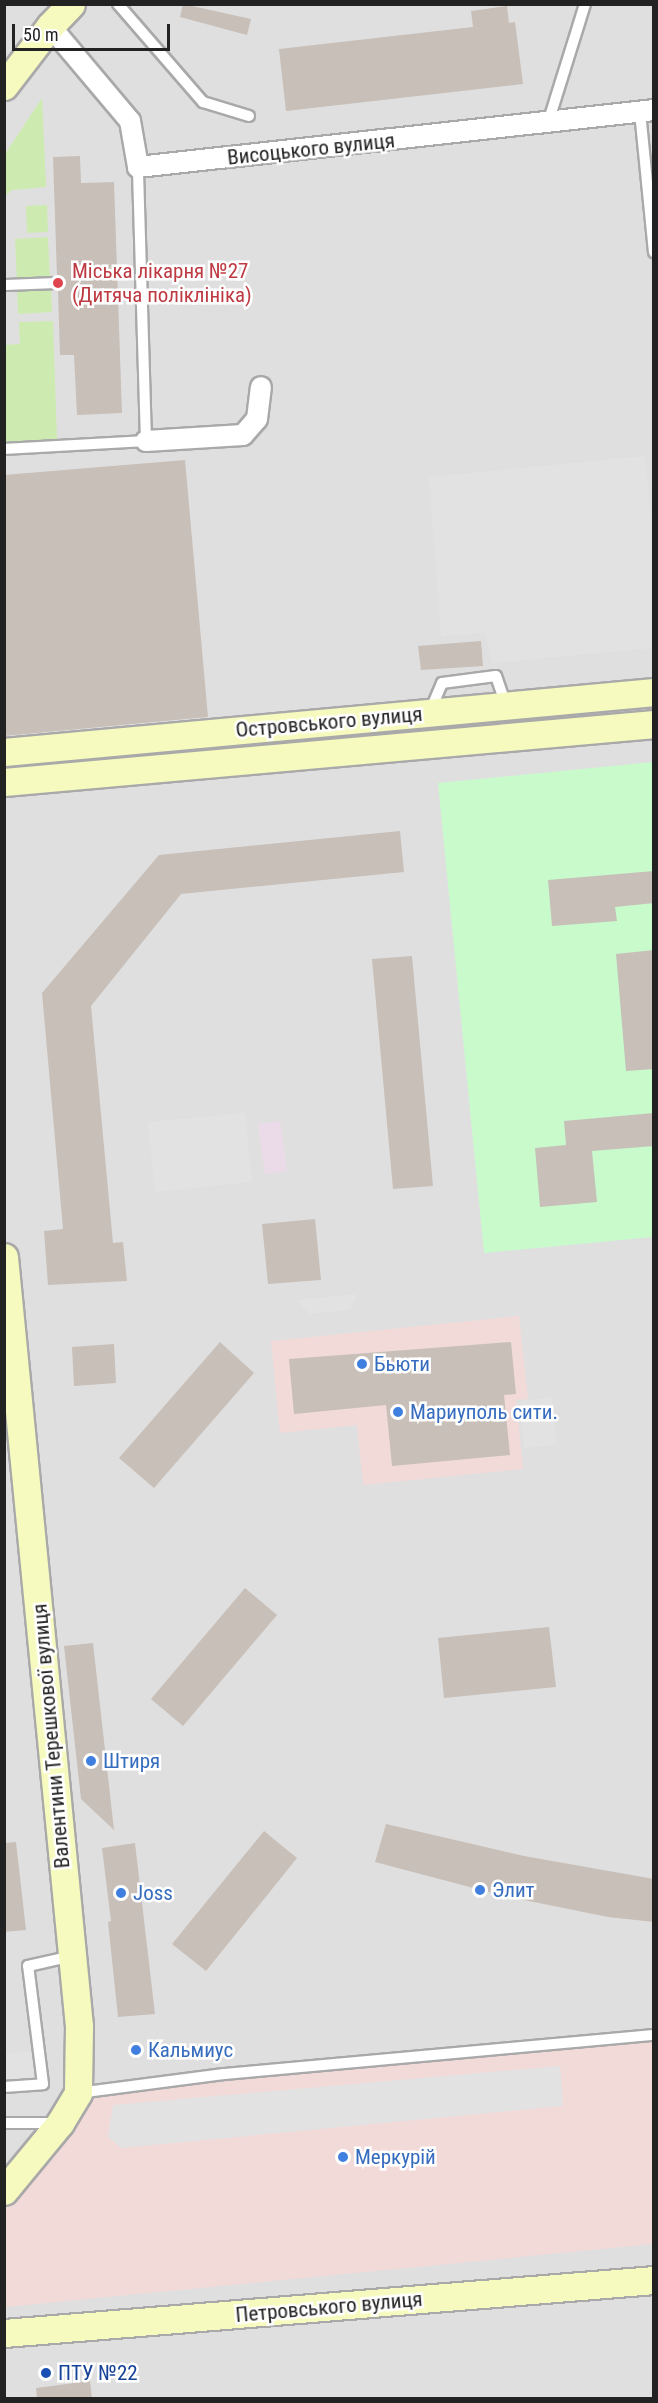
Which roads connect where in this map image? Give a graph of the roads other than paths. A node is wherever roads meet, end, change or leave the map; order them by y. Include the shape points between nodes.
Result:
1 (71, 4) edge
2 (118, 4) edge
3 (585, 4) edge
4 (50, 26) junction
5 (4, 86) edge
6 (647, 111) edge
7 (249, 116) dead end
8 (548, 124) junction
9 (138, 167) junction
10 (654, 252) edge
11 (58, 283) dead end
12 (4, 285) edge
13 (261, 387) dead end
14 (146, 441) junction
15 (4, 449) edge
16 (654, 692) edge
17 (654, 724) edge
18 (4, 752) edge
19 (4, 782) edge
20 (4, 1257) edge
21 (72, 1956) junction
22 (654, 2036) edge
23 (4, 2087) edge
24 (78, 2093) junction
25 (4, 2123) edge
26 (60, 2123) junction
27 (4, 2191) edge
28 (654, 2280) edge
29 (4, 2333) edge

1 - 4 street
2 - 7 lane via 203,102
3 - 8 lane
4 - 5 street
4 - 9 street via 130,121
6 - 8 street, Висоцького вулиця
6 - 10 lane
8 - 9 street, Висоцького вулиця
9 - 14 lane
11 - 12 lane
13 - 14 street via 256,419 243,435
14 - 15 lane
16 - 18 street, Островського вулиця
17 - 19 street, Островського вулиця
20 - 21 street, Валентини Терешкової вулиця
21 - 23 lane via 28,1966 43,2084
21 - 24 street, Валентини Терешкової вулиця via 79,2026
22 - 24 lane via 224,2074
24 - 26 street
25 - 26 lane
26 - 27 street
28 - 29 street, Петровського вулиця

